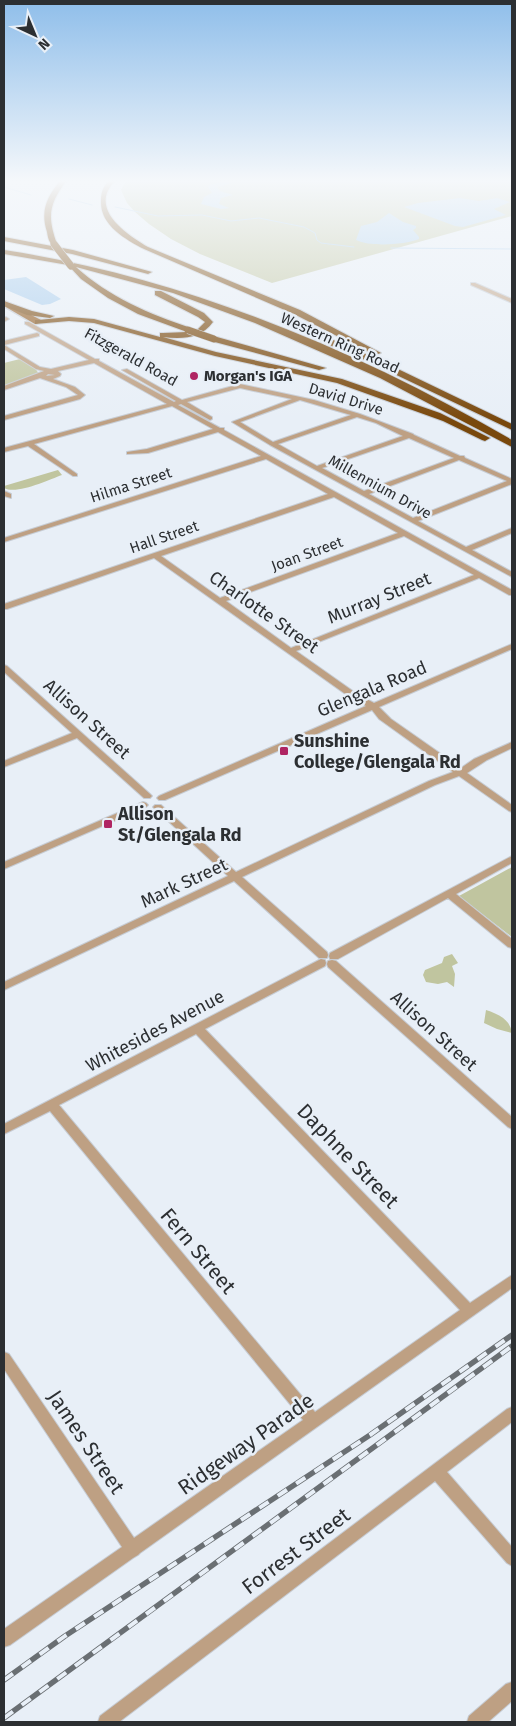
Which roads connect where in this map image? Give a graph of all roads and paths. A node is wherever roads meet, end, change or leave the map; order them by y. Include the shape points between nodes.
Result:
1 (49, 261) edge
2 (69, 261) edge
3 (95, 261) edge
4 (110, 261) edge
5 (176, 261) edge
6 (73, 265) junction
7 (170, 280) dead end
8 (474, 284) dead end
9 (512, 301) edge
10 (4, 303) edge
11 (4, 311) edge
12 (50, 316) junction
13 (33, 322) junction
14 (114, 327) junction
15 (50, 329) junction
16 (37, 335) dead end
17 (4, 345) edge
18 (101, 361) junction
19 (49, 375) junction
20 (6, 387) edge
21 (437, 390) junction
22 (300, 398) junction
23 (183, 401) junction
24 (174, 405) junction
25 (358, 415) junction
26 (4, 418) edge
27 (446, 419) junction
28 (217, 427) junction
29 (512, 427) edge
30 (411, 435) junction
31 (28, 443) junction
32 (272, 444) junction
33 (512, 444) edge
34 (4, 450) edge
35 (512, 452) edge
36 (129, 453) dead end
37 (267, 456) junction
38 (462, 457) junction
39 (316, 468) junction
40 (75, 475) dead end
41 (512, 481) edge
42 (334, 494) junction
43 (363, 494) junction
44 (412, 521) junction
45 (512, 530) edge
46 (404, 533) junction
47 (4, 540) edge
48 (465, 550) junction
49 (155, 555) junction
50 (480, 575) junction
51 (512, 575) edge
52 (512, 593) edge
53 (219, 601) junction
54 (4, 607) edge
55 (512, 646) edge
56 (290, 651) junction
57 (4, 668) edge
58 (8, 677) edge
59 (370, 708) junction
60 (78, 734) junction
61 (512, 745) edge
62 (4, 764) edge
63 (459, 771) junction
64 (145, 801) junction
65 (160, 802) junction
66 (512, 809) edge
67 (512, 859) edge
68 (4, 866) edge
69 (235, 876) junction
70 (449, 894) junction
71 (512, 944) edge
72 (328, 959) junction
73 (4, 986) edge
74 (198, 1029) junction
75 (52, 1105) junction
76 (512, 1124) edge
77 (4, 1129) edge
78 (512, 1281) edge
79 (469, 1311) junction
80 (4, 1358) edge
81 (512, 1414) edge
82 (314, 1422) junction
83 (436, 1472) junction
84 (133, 1550) junction
85 (512, 1558) edge
86 (4, 1639) edge
87 (512, 1690) edge
88 (106, 1722) edge
89 (475, 1722) edge

1 - 6 highway, Western Ring Road
2 - 6 highway, bridge
3 - 4 highway via 156,276
5 - 21 highway via 344,335
6 - 12 highway via 105,272 151,290 201,315 209,324 191,334 164,336 87,316
6 - 27 highway, bridge via 90,283 149,315 214,339 345,375
6 - 33 highway, Western Ring Road via 130,276 290,335 400,385
7 - 21 highway, Western Ring Road via 320,338
8 - 9 street
10 - 12 highway via 30,313
10 - 13 main road, Fitzgerald Road
11 - 13 main road, Fitzgerald Road
12 - 13 highway
13 - 14 highway via 81,319
13 - 15 street, Fitzgerald Road
13 - 18 street, Fitzgerald Road
14 - 15 highway via 72,321 58,323
14 - 27 highway via 215,354 339,381
15 - 18 street, Fitzgerald Road
16 - 17 street
17 - 19 street
18 - 19 street
18 - 23 street, Fitzgerald Road
18 - 24 street, Fitzgerald Road
19 - 20 street
19 - 26 street via 78,394 70,400
21 - 29 highway, Western Ring Road
22 - 23 street, David Drive via 240,386
22 - 25 street, David Drive
22 - 32 street, Millennium Drive via 235,422
23 - 24 street, David Drive
23 - 28 street, Fitzgerald Road
24 - 28 street, Fitzgerald Road
24 - 31 street, David Drive
25 - 30 street, David Drive
25 - 32 street
27 - 35 highway
28 - 36 street via 207,434 148,451
28 - 37 street, Fitzgerald Road
30 - 38 street, David Drive
30 - 39 street
31 - 34 street
31 - 40 street
32 - 39 street, Millennium Drive
37 - 42 street, Fitzgerald Road
37 - 47 street, Hilma Street
38 - 41 street, David Drive
38 - 43 street
39 - 43 street, Millennium Drive
41 - 44 street
42 - 46 street, Fitzgerald Road
42 - 49 street, Hall Street
43 - 44 street, Millennium Drive
44 - 48 street, Millennium Drive
45 - 48 street
46 - 50 street, Fitzgerald Road
46 - 53 street, Joan Street
48 - 51 street, Millennium Drive
49 - 53 street, Charlotte Street
49 - 54 street, Hall Street
50 - 52 street, Fitzgerald Road
50 - 56 street, Murray Street
53 - 56 street, Charlotte Street
55 - 59 street, Glengala Road
56 - 59 street, Charlotte Street
57 - 58 street, Allison Street
58 - 60 street, Allison Street
59 - 63 street, Charlotte Street
59 - 65 street, Glengala Road
60 - 62 street
60 - 64 street, Allison Street
61 - 63 street, Mark Street
63 - 66 street, Charlotte Street
63 - 69 street, Mark Street
64 - 65 street via 155,795
64 - 68 street
65 - 69 street, Allison Street
67 - 70 street, Whitesides Avenue
69 - 72 street, Allison Street
69 - 73 street, Mark Street
70 - 71 street
70 - 72 street, Whitesides Avenue
72 - 74 street, Whitesides Avenue
72 - 76 street, Allison Street
74 - 75 street, Whitesides Avenue
74 - 79 street, Daphne Street
75 - 77 street, Whitesides Avenue
75 - 82 street, Fern Street
78 - 79 street, Ridgeway Parade
79 - 82 street, Ridgeway Parade
80 - 84 street, James Street
81 - 83 street, Forrest Street
82 - 84 street, Ridgeway Parade
83 - 85 street
83 - 88 street, Forrest Street
84 - 86 street, Ridgeway Parade
87 - 89 street

